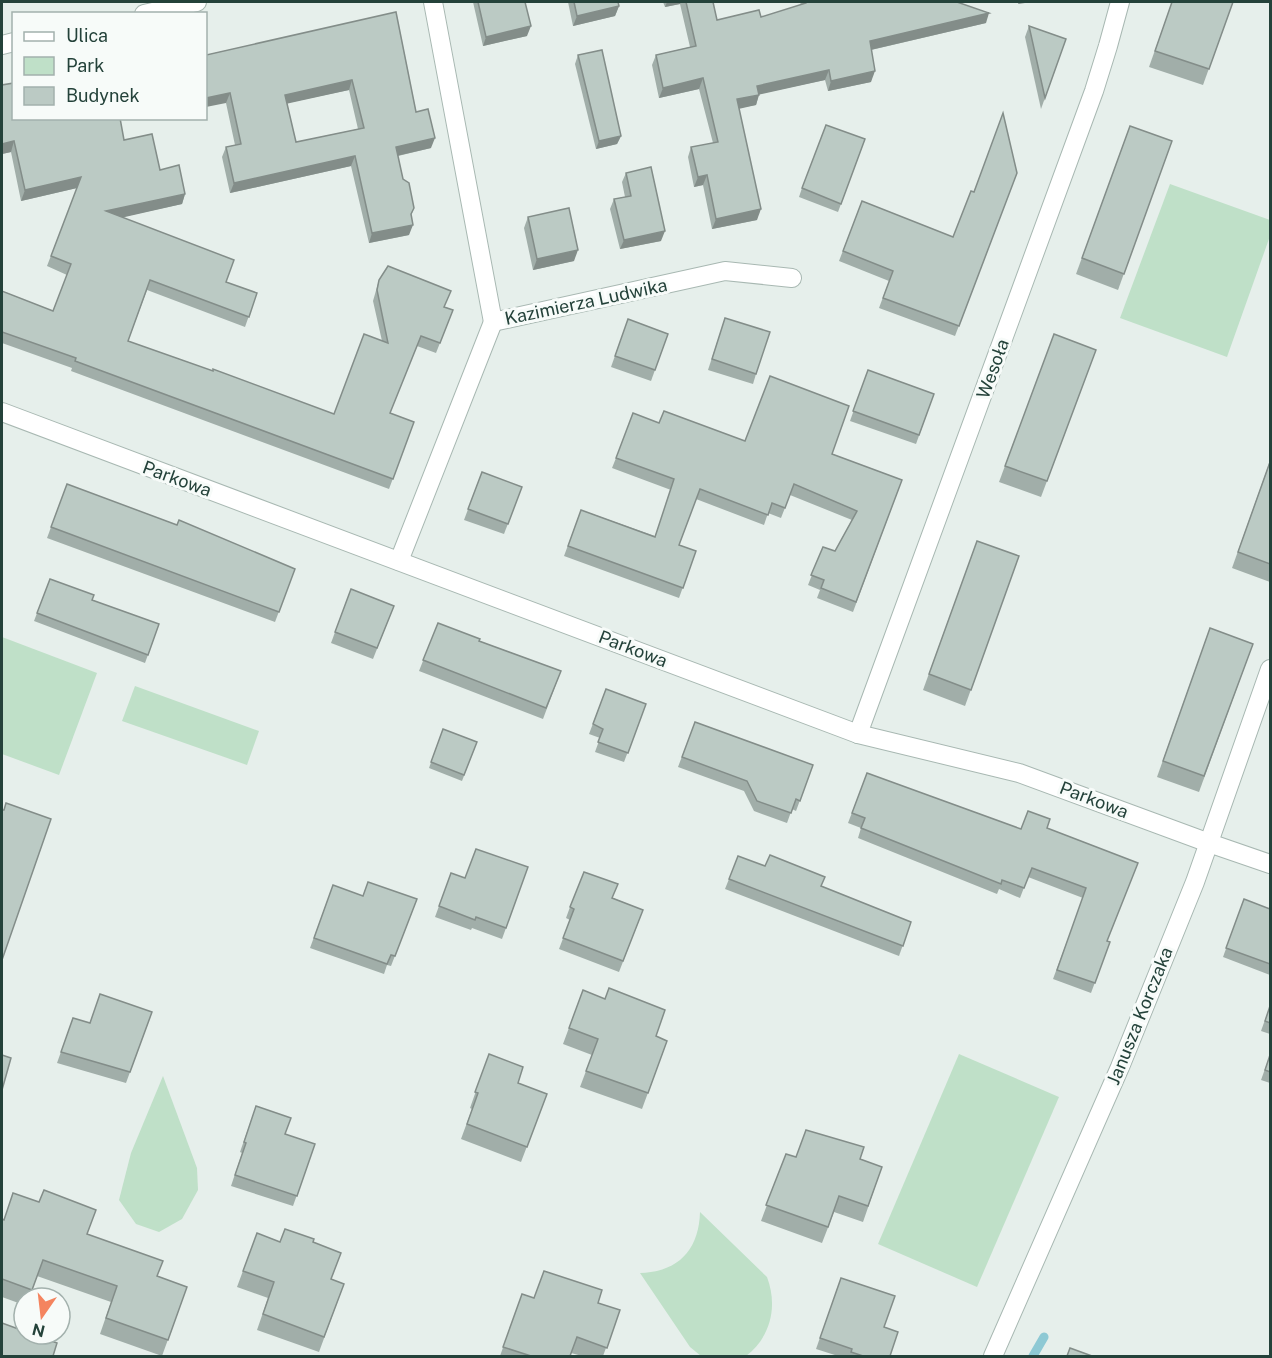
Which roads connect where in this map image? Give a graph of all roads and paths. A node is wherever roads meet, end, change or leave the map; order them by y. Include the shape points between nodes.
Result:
1 (197, 2) edge
2 (433, 2) edge
3 (1119, 2) edge
4 (153, 12) edge
5 (792, 278) dead end
6 (493, 322) junction
7 (2, 412) edge
8 (399, 561) junction
9 (1270, 669) edge
10 (858, 734) junction
11 (1209, 843) junction
12 (1270, 864) edge
13 (993, 1356) edge

1 - 4 street
2 - 6 street
3 - 10 street, Wesoła via 1094,91
5 - 6 street, Kazimierza Ludwika via 726,272
6 - 8 street, Kazimierza Ludwika
7 - 8 street, Parkowa
8 - 10 street, Parkowa
9 - 11 street, Janusza Korczaka
10 - 11 street, Parkowa via 1019,773
11 - 12 street, Parkowa
11 - 13 street, Janusza Korczaka via 1120,1067

